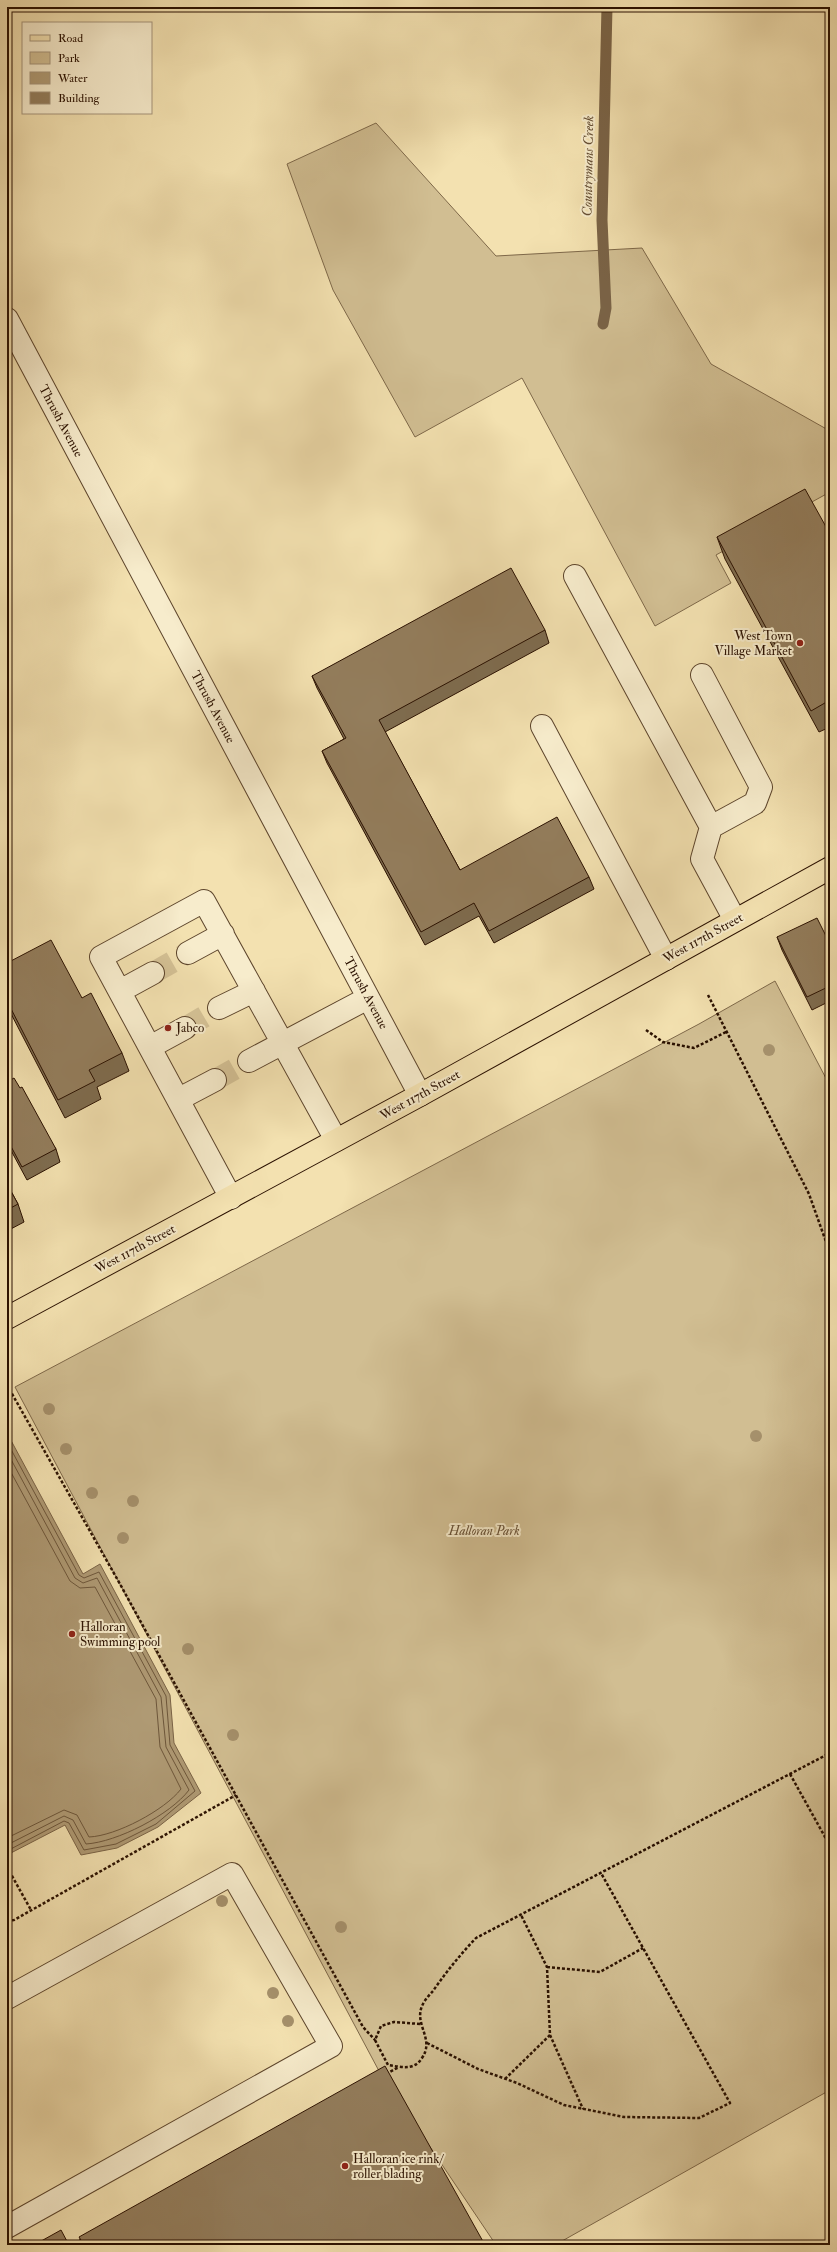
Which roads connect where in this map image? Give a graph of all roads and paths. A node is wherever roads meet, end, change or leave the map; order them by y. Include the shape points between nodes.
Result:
1 (7, 319) edge
2 (575, 576) dead end
3 (702, 675) dead end
4 (542, 726) dead end
5 (711, 827) junction
6 (830, 868) edge
7 (735, 920) junction
8 (223, 934) junction
9 (188, 953) tunnel mouth
10 (666, 959) junction
11 (153, 973) tunnel mouth
12 (120, 991) junction
13 (254, 991) junction
14 (708, 995) dead end
15 (368, 998) junction
16 (219, 1008) tunnel mouth
17 (184, 1028) tunnel mouth
18 (646, 1030) dead end
19 (726, 1032) junction
20 (283, 1044) junction
21 (150, 1046) junction
22 (249, 1061) tunnel mouth
23 (215, 1080) tunnel mouth
24 (420, 1095) junction
25 (179, 1099) junction
26 (336, 1140) junction
27 (231, 1198) junction
28 (830, 1253) edge
29 (7, 1318) edge
30 (7, 1385) edge
31 (830, 1752) edge
32 (790, 1774) junction
33 (236, 1795) junction
34 (830, 1846) edge
35 (7, 1867) edge
36 (601, 1873) junction
37 (31, 1910) junction
38 (521, 1915) junction
39 (7, 1921) edge
40 (643, 1948) junction
41 (547, 1967) junction
42 (7, 1998) edge
43 (420, 2024) junction
44 (550, 2035) junction
45 (375, 2040) junction
46 (427, 2043) junction
47 (400, 2067) junction
48 (379, 2078) edge
49 (505, 2079) junction
50 (583, 2109) junction
51 (7, 2227) edge
52 (84, 2238) edge
53 (71, 2245) edge

1 - 15 street, Thrush Avenue
2 - 5 street
3 - 5 street via 761,787 755,803
4 - 10 street
5 - 7 street via 702,859
6 - 7 main road, West 117th Street
7 - 10 main road, West 117th Street
8 - 9 street
8 - 12 street via 204,901 102,957
8 - 13 street
10 - 24 main road, West 117th Street
11 - 12 street
12 - 21 street
13 - 16 street
13 - 20 street
14 - 19 path
15 - 20 street
15 - 24 street, Thrush Avenue
17 - 21 street
18 - 19 path via 663,1042 694,1048
19 - 28 path via 809,1194
20 - 22 street
20 - 26 street
21 - 25 street
23 - 25 street
24 - 26 main road, West 117th Street
25 - 27 street
26 - 27 main road, West 117th Street
27 - 29 main road, West 117th Street
30 - 33 path
31 - 32 path
32 - 34 path
32 - 36 path
33 - 37 path
33 - 45 path via 364,2027
35 - 37 path
36 - 38 path
36 - 40 path
37 - 39 path via 14,1920
38 - 41 path
38 - 43 path via 476,1938 450,1966 422,2006
40 - 41 path via 600,1972
40 - 50 path via 730,2103 699,2118 624,2117
41 - 44 path
42 - 51 street via 232,1874 331,2046
43 - 45 path via 394,2022 381,2026
43 - 46 path
44 - 49 path
44 - 50 path
45 - 47 path via 388,2065
46 - 47 path via 426,2052 420,2061 412,2066
46 - 49 path via 478,2069
47 - 48 path
49 - 50 path via 564,2105
52 - 53 path

